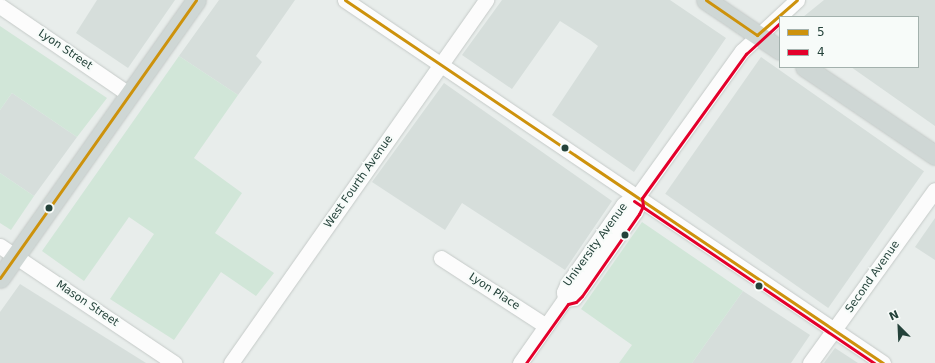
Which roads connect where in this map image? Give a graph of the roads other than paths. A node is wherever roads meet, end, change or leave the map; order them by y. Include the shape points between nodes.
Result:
1 (196, 0) edge
2 (345, 0) edge
3 (486, 0) edge
4 (706, 0) edge
5 (797, 0) edge
6 (0, 6) edge
7 (757, 34) junction
8 (779, 49) edge
9 (441, 65) junction
10 (806, 68) edge
11 (130, 95) junction
12 (935, 155) edge
13 (935, 190) edge
14 (637, 197) junction
15 (0, 246) edge
16 (16, 256) junction
17 (441, 258) dead end
18 (0, 278) edge
19 (546, 326) junction
20 (835, 330) junction
21 (523, 362) edge
22 (174, 363) edge
23 (231, 363) edge
24 (810, 363) edge
25 (883, 363) edge

1 - 11 main road
2 - 9 street
3 - 9 street, West Fourth Avenue
4 - 7 main road
5 - 7 street, University Avenue
6 - 11 street, Lyon Street
7 - 8 main road
7 - 14 street, University Avenue
9 - 14 street
9 - 23 street, West Fourth Avenue
10 - 12 main road
11 - 16 main road
13 - 20 street, Second Avenue
14 - 19 street, University Avenue via 638,205 635,212 578,293 574,298 565,299
14 - 20 street
15 - 16 street, Mason Street
16 - 18 main road
16 - 22 street, Mason Street
17 - 19 street, Lyon Place
19 - 21 street, University Avenue
20 - 24 street, Second Avenue
20 - 25 street

